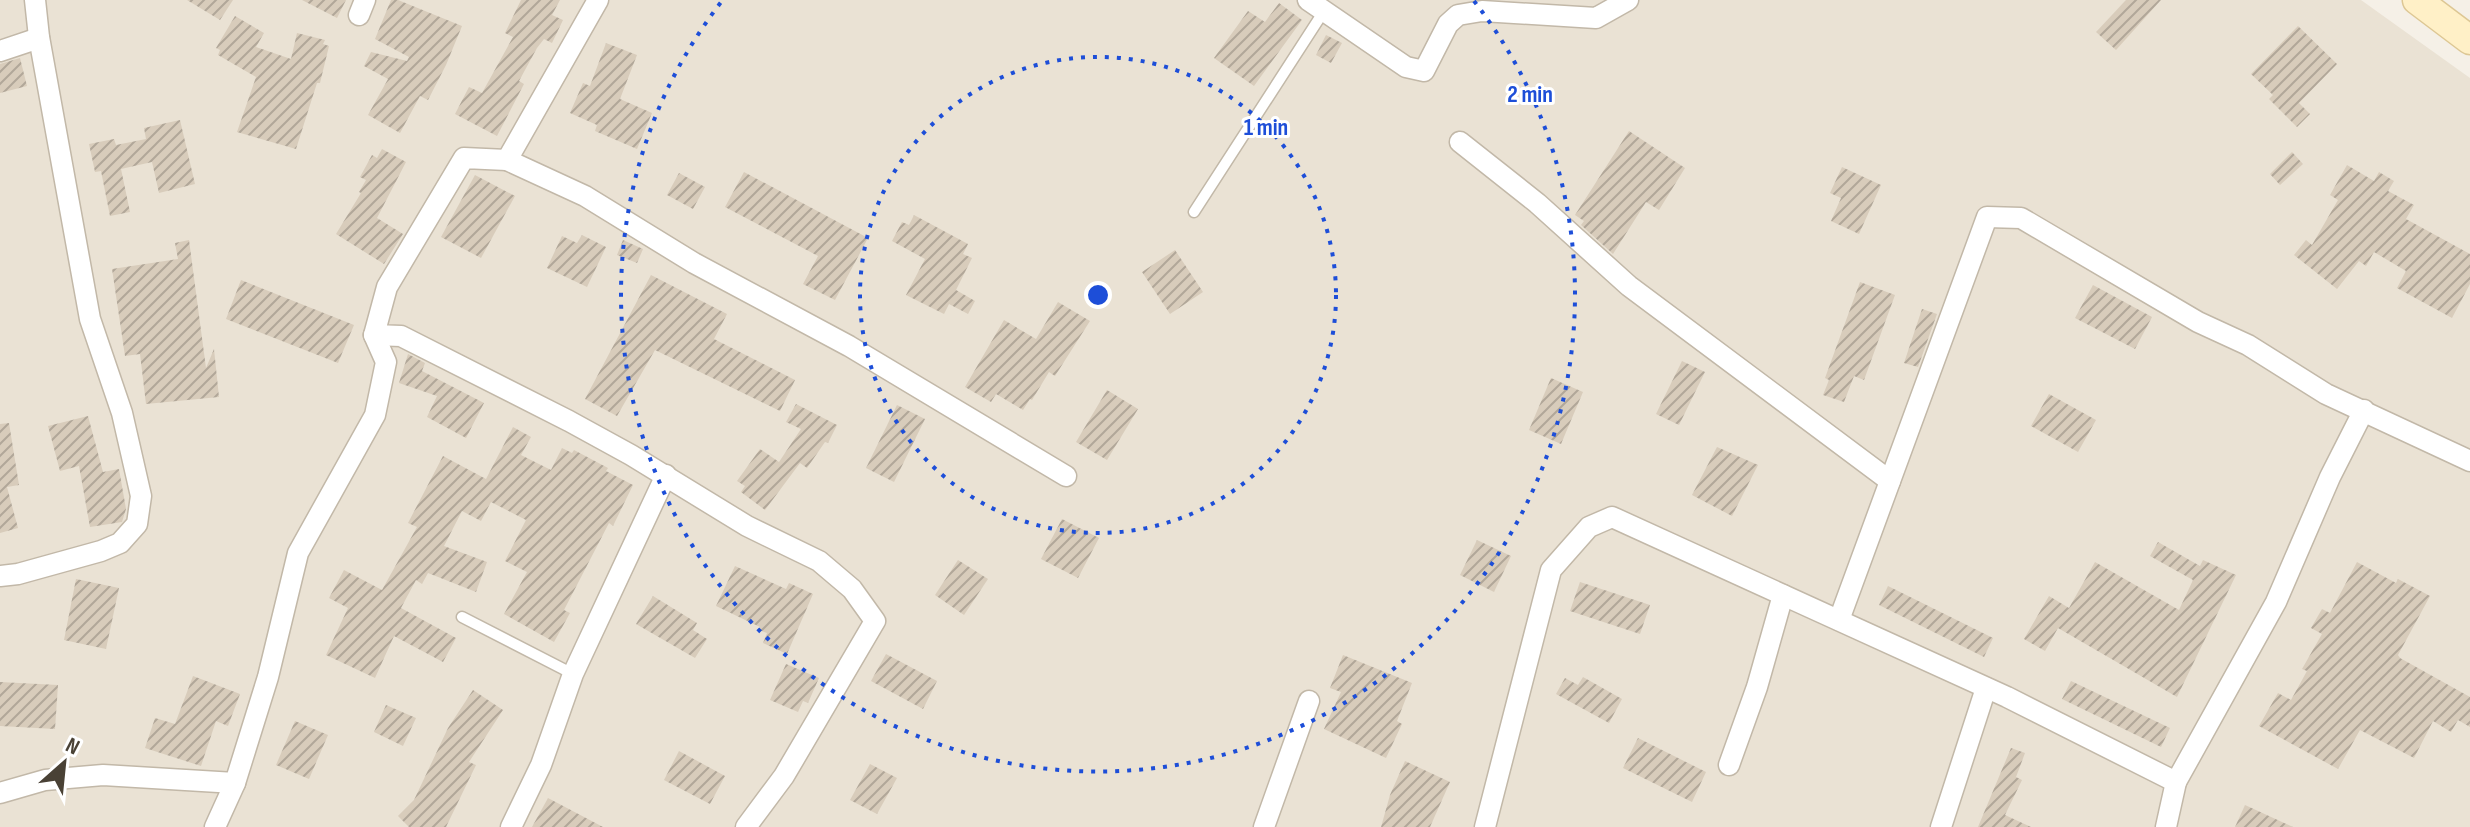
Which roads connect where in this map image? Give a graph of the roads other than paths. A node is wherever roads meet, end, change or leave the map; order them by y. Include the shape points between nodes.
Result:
1 (35, 0) edge
2 (598, 0) edge
3 (1628, 0) edge
4 (2417, 0) edge
5 (1316, 5) edge
6 (39, 38) junction
7 (2470, 40) edge
8 (0, 51) edge
9 (1460, 142) dead end
10 (507, 160) junction
11 (1194, 212) dead end
12 (374, 335) junction
13 (2364, 410) junction
14 (2470, 461) edge
15 (666, 475) junction
16 (1066, 476) dead end
17 (1890, 481) junction
18 (0, 576) edge
19 (1783, 595) junction
20 (462, 617) dead end
21 (1839, 620) junction
22 (573, 674) junction
23 (1986, 688) junction
24 (1309, 701) dead end
25 (1729, 765) dead end
26 (2176, 782) junction
27 (235, 783) junction
28 (0, 793) edge
29 (215, 827) edge
30 (511, 827) edge
31 (746, 827) edge
32 (1264, 827) edge
33 (1485, 827) edge
34 (1941, 827) edge
35 (2166, 827) edge

1 - 6 street
2 - 10 street
3 - 5 street via 1596,18 1482,11 1458,15 1424,71 1406,67
4 - 7 main road
5 - 11 lane
6 - 8 street
6 - 18 street via 90,319 122,413 141,496 137,524 120,543
9 - 17 street via 1629,286
10 - 12 street via 464,158 387,287
10 - 16 street via 585,196
12 - 15 street via 401,336
12 - 27 street via 386,362 375,415 298,553
13 - 14 street
13 - 17 street via 2326,394 2021,218 1987,217
13 - 26 street via 2276,602
15 - 22 street
15 - 31 street via 747,526 819,561 852,589 875,621 784,776
17 - 21 street
19 - 21 street
19 - 25 street
19 - 33 street via 1612,517 1589,527 1551,570
20 - 22 lane
21 - 23 street
22 - 30 street via 541,765
23 - 26 street
23 - 34 street
24 - 32 street
26 - 35 street
27 - 28 street via 103,775 45,780
27 - 29 street

